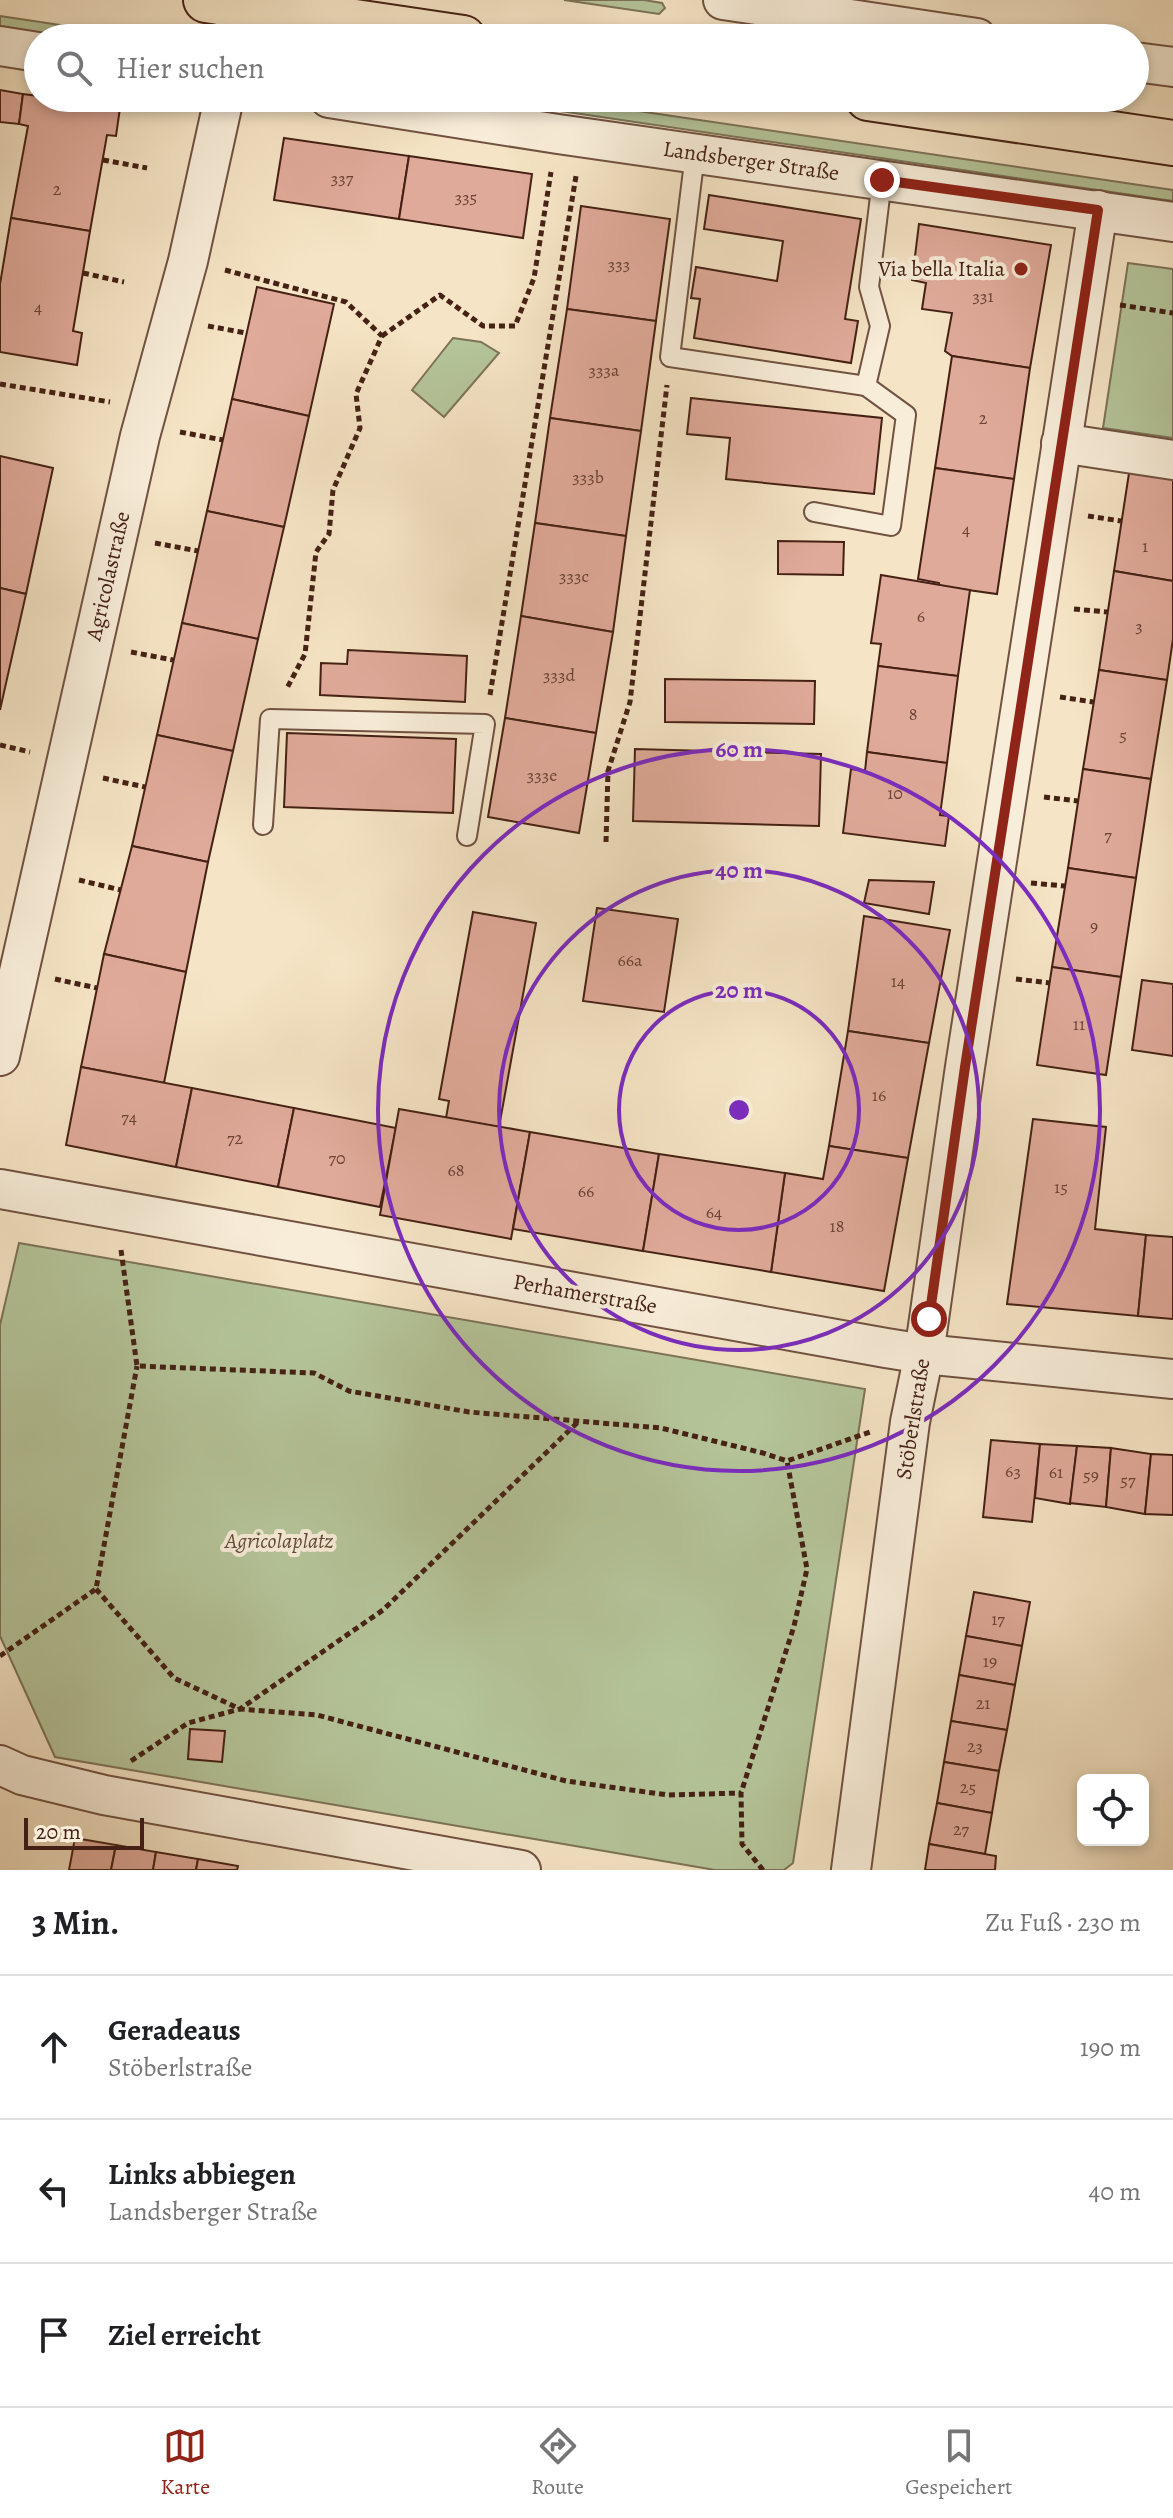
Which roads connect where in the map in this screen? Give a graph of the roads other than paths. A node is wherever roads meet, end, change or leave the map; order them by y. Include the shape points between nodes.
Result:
1 (723, 0) edge
2 (229, 11) edge
3 (342, 24) edge
4 (883, 24) edge
5 (0, 46) edge
6 (24, 50) edge
7 (1149, 64) edge
8 (1173, 67) edge
9 (221, 112) edge
10 (420, 112) edge
11 (963, 112) edge
12 (1173, 143) edge
13 (695, 154) junction
14 (882, 180) junction
15 (1098, 210) junction
16 (1173, 222) edge
17 (866, 386) junction
18 (1061, 443) junction
19 (1173, 460) edge
20 (814, 512) dead end
21 (263, 825) dead end
22 (467, 836) dead end
23 (0, 1056) edge
24 (0, 1189) edge
25 (924, 1354) junction
26 (1173, 1379) edge
27 (0, 1765) edge
28 (415, 1860) edge
29 (521, 1870) edge
30 (851, 1870) edge

1 - 4 street
2 - 3 main road
5 - 6 street
7 - 8 street
9 - 23 street, Agricolastraße via 188,261 147,407
10 - 13 street, Landsberger Straße
11 - 12 main road
13 - 14 street, Landsberger Straße
13 - 17 lane via 670,357
14 - 15 street, Landsberger Straße
14 - 17 lane via 869,287 880,326
15 - 16 street, Landsberger Straße
15 - 18 street, Stöberlstraße
17 - 20 lane via 906,415 891,526
18 - 19 street
18 - 25 street, Stöberlstraße
21 - 22 lane via 270,719 485,724
24 - 25 street, Perhamerstraße
25 - 26 street, Perhamerstraße
25 - 30 street, Stöberlstraße via 910,1422
27 - 28 street via 104,1795
28 - 29 street

